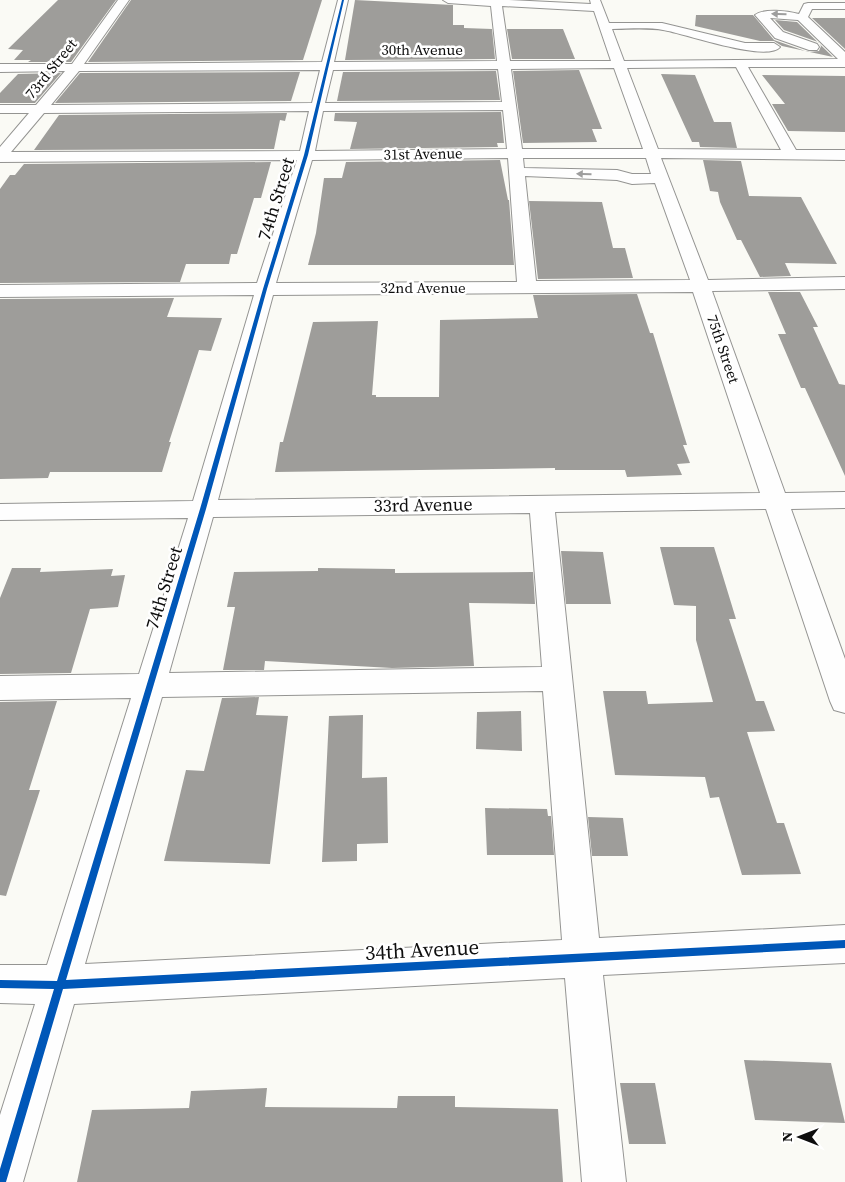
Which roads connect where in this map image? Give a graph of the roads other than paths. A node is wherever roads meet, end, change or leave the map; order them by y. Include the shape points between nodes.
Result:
1 (124, 0) edge
2 (343, 0) edge
3 (448, 0) edge
4 (496, 3) junction
5 (544, 3) edge
6 (596, 4) edge
7 (845, 6) edge
8 (802, 18) junction
9 (604, 26) junction
10 (813, 47) junction
11 (839, 47) edge
12 (845, 59) edge
13 (845, 63) edge
14 (619, 64) junction
15 (740, 64) junction
16 (504, 66) junction
17 (326, 67) junction
18 (0, 68) edge
19 (75, 68) junction
20 (509, 106) junction
21 (316, 107) junction
22 (0, 109) edge
23 (40, 109) junction
24 (652, 153) junction
25 (791, 154) junction
26 (306, 155) junction
27 (845, 155) edge
28 (0, 156) edge
29 (520, 164) junction
30 (661, 178) junction
31 (845, 282) edge
32 (701, 286) junction
33 (528, 288) junction
34 (265, 289) junction
35 (0, 291) edge
36 (845, 500) edge
37 (777, 502) junction
38 (542, 503) junction
39 (203, 509) junction
40 (0, 512) edge
41 (557, 679) junction
42 (150, 686) junction
43 (0, 688) edge
44 (845, 701) edge
45 (845, 944) edge
46 (582, 958) junction
47 (0, 984) edge
48 (60, 985) junction
49 (1, 1182) edge
50 (604, 1182) edge

1 - 19 street, 73rd Street
2 - 17 street, 74th Street
3 - 4 street
4 - 5 street
4 - 16 street
5 - 6 street
6 - 9 street, 75th Street
7 - 8 street via 808,6
8 -> 10 street via 761,15 779,35
8 - 11 street
9 - 10 street via 662,26 745,47
9 - 14 street, 75th Street
10 - 11 street
11 - 12 street
13 - 15 street, 30th Avenue
14 - 15 street, 30th Avenue
14 - 16 street, 30th Avenue
14 - 24 street, 75th Street
15 - 25 street
16 - 17 street, 30th Avenue
16 - 20 street
17 - 19 street, 30th Avenue
17 - 21 street, 74th Street
18 - 19 street, 30th Avenue
19 - 23 street, 73rd Street
20 - 21 street
20 - 29 street
21 - 23 street
21 - 26 street, 74th Street
22 - 23 street
23 - 28 street, 73rd Street
24 - 25 street, 31st Avenue
24 - 29 street, 31st Avenue
24 - 30 street, 75th Street
25 - 27 street, 31st Avenue
26 - 28 street, 31st Avenue
26 - 29 street, 31st Avenue
26 - 34 street, 74th Street
30 -> 29 street via 632,179 630,187 544,186
29 - 33 street
30 - 32 street, 75th Street
31 - 32 street, 32nd Avenue
32 - 33 street, 32nd Avenue
32 - 37 street, 75th Street
33 - 34 street, 32nd Avenue
34 - 35 street, 32nd Avenue
34 - 39 street, 74th Street
36 - 37 street, 33rd Avenue
37 - 38 street, 33rd Avenue
37 - 44 street, 75th Street
38 - 39 street, 33rd Avenue
38 - 41 street
39 - 40 street, 33rd Avenue
39 - 42 street, 74th Street
41 - 42 street
41 - 46 street
42 - 43 street
42 - 48 street, 74th Street
45 - 46 street, 34th Avenue
46 - 48 street, 34th Avenue
46 - 50 street
47 - 48 street, 34th Avenue
48 - 49 street, 74th Street

